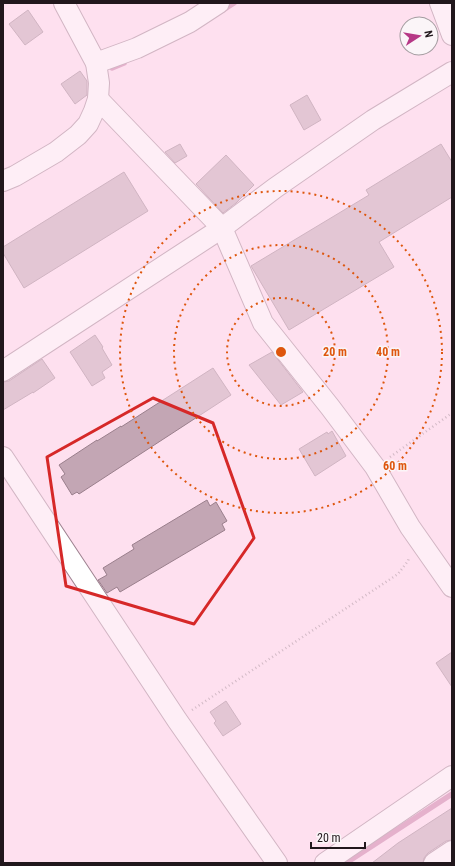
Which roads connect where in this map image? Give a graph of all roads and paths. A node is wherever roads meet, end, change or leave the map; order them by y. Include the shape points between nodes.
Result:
1 (64, 3) edge
2 (219, 3) edge
3 (440, 3) edge
4 (452, 36) edge
5 (96, 63) junction
6 (452, 72) edge
7 (98, 99) junction
8 (3, 181) edge
9 (222, 228) junction
10 (3, 371) edge
11 (452, 413) edge
12 (3, 457) edge
13 (375, 467) junction
14 (409, 556) dead end
15 (452, 587) edge
16 (177, 720) junction
17 (452, 776) edge
18 (452, 851) edge
19 (277, 863) edge
20 (325, 863) edge
21 (434, 863) edge

1 - 5 street
2 - 5 street via 190,22 137,48
3 - 4 street
5 - 7 street
6 - 9 street via 373,120 274,188
7 - 8 street via 88,124 78,136 56,152
7 - 9 street
9 - 10 street
9 - 13 street via 263,323
11 - 13 path
12 - 16 street
13 - 15 street via 410,527
14 - 16 path via 398,574
16 - 19 street
17 - 20 street
18 - 21 street

